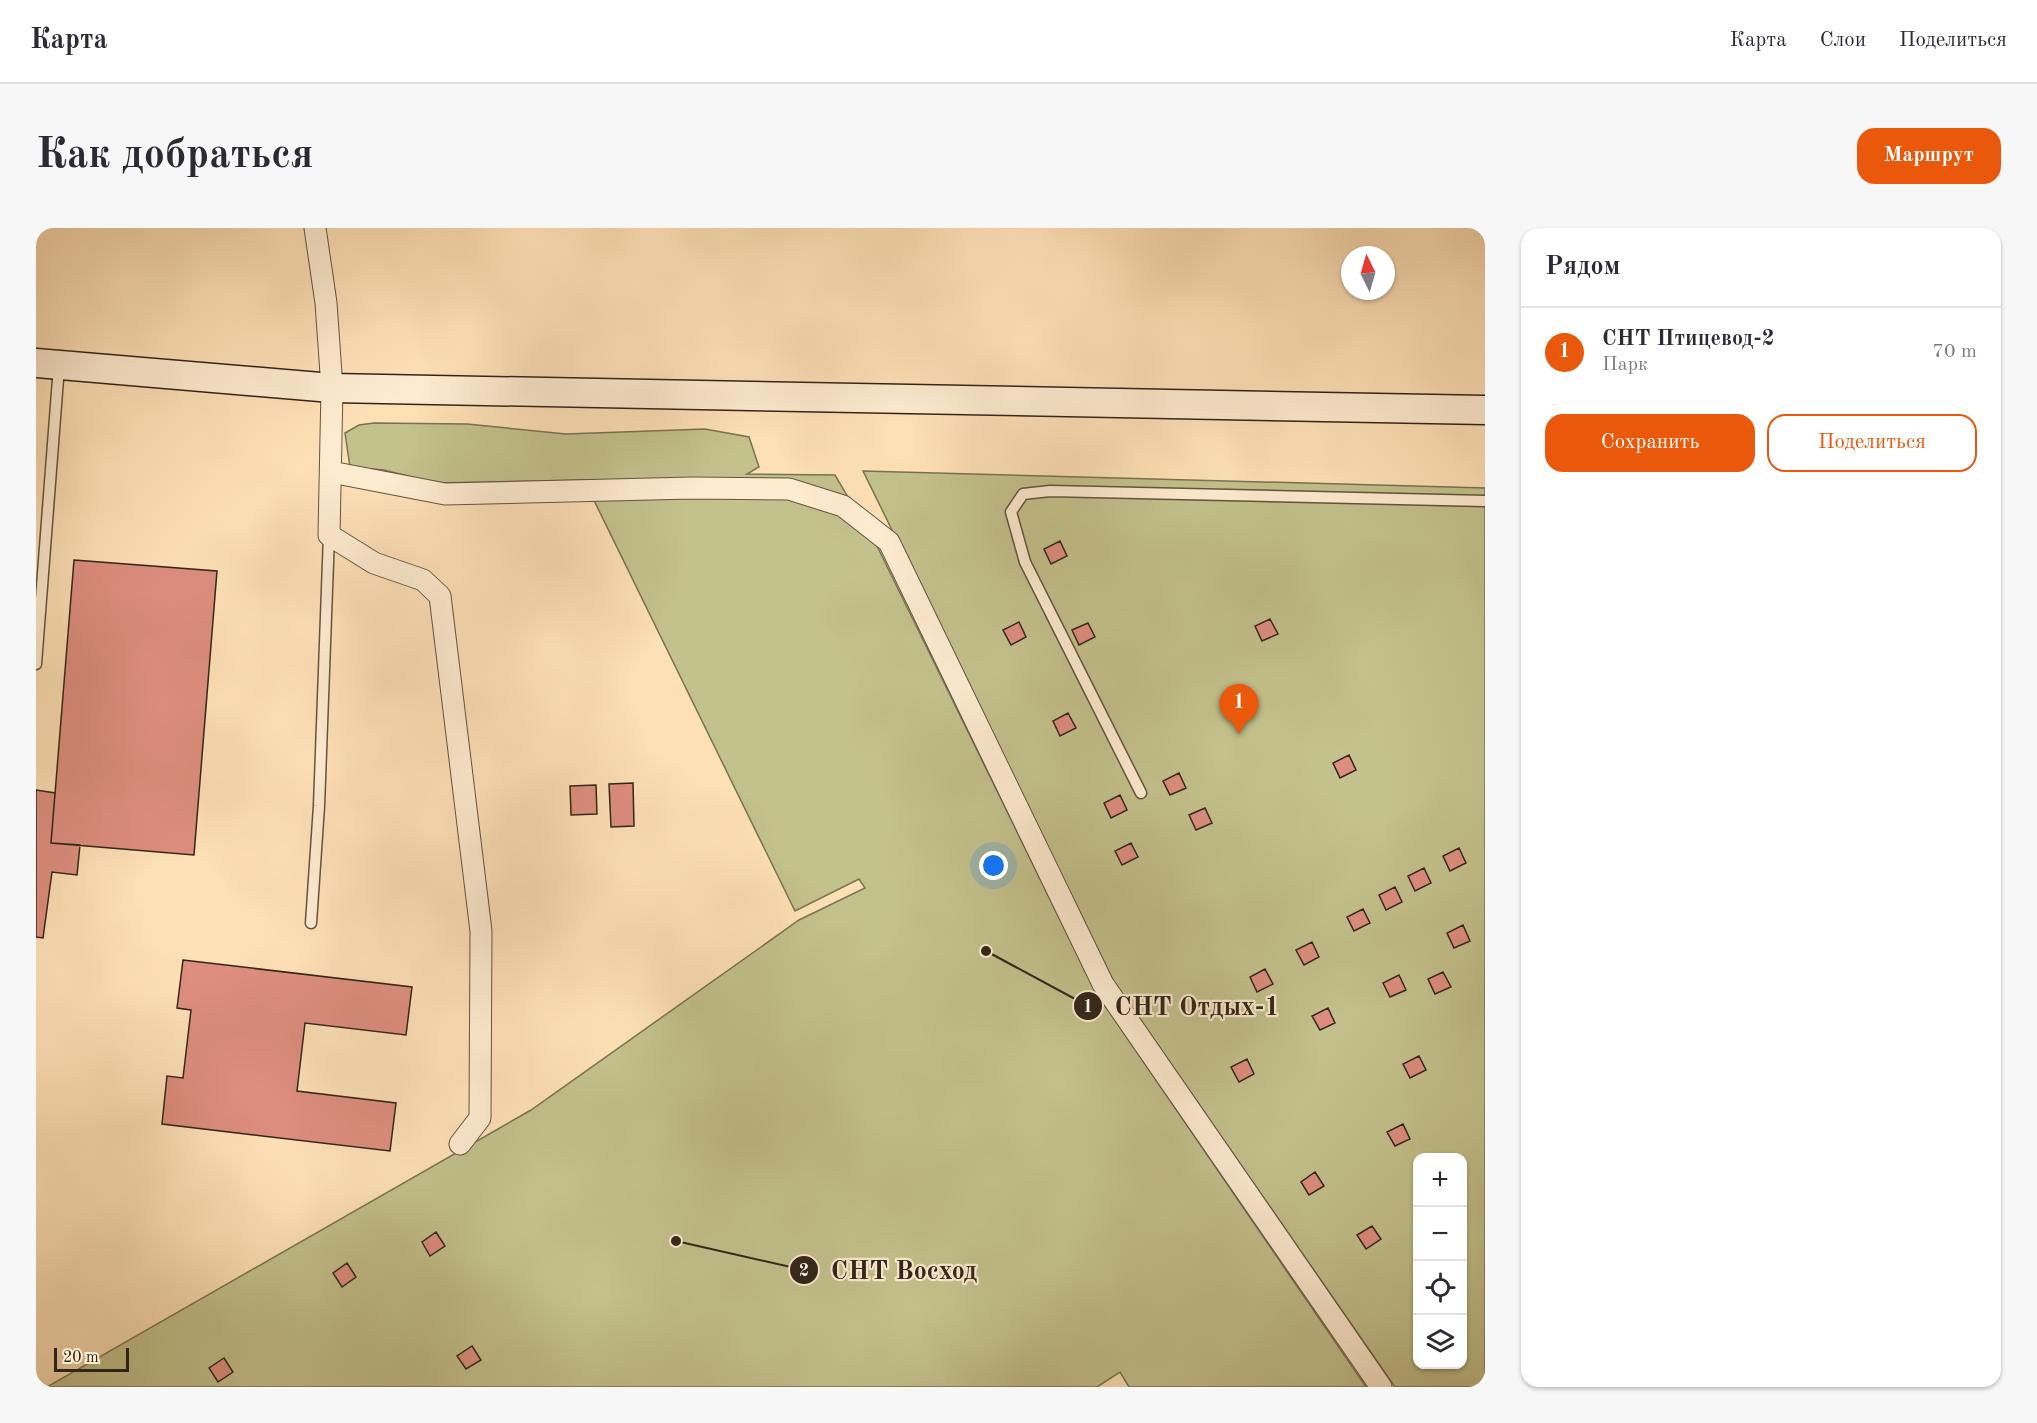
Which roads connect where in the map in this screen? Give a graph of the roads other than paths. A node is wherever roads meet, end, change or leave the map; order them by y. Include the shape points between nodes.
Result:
1 (315, 228) edge
2 (48, 364) edge
3 (332, 388) junction
4 (1485, 410) edge
5 (331, 472) junction
6 (1485, 501) edge
7 (329, 536) junction
8 (36, 664) edge
9 (1141, 793) dead end
10 (311, 923) dead end
11 (460, 1144) dead end
12 (1381, 1387) edge

1 - 3 street via 326,303
2 - 3 main road
2 - 8 lane
3 - 4 main road
3 - 5 street
5 - 7 street
5 - 12 street via 444,494 789,489 843,506 889,542 1103,984
6 - 9 lane via 1050,491 1023,494 1011,512 1025,562
7 - 10 lane
7 - 11 street via 374,563 423,580 440,596 481,931 480,1118

